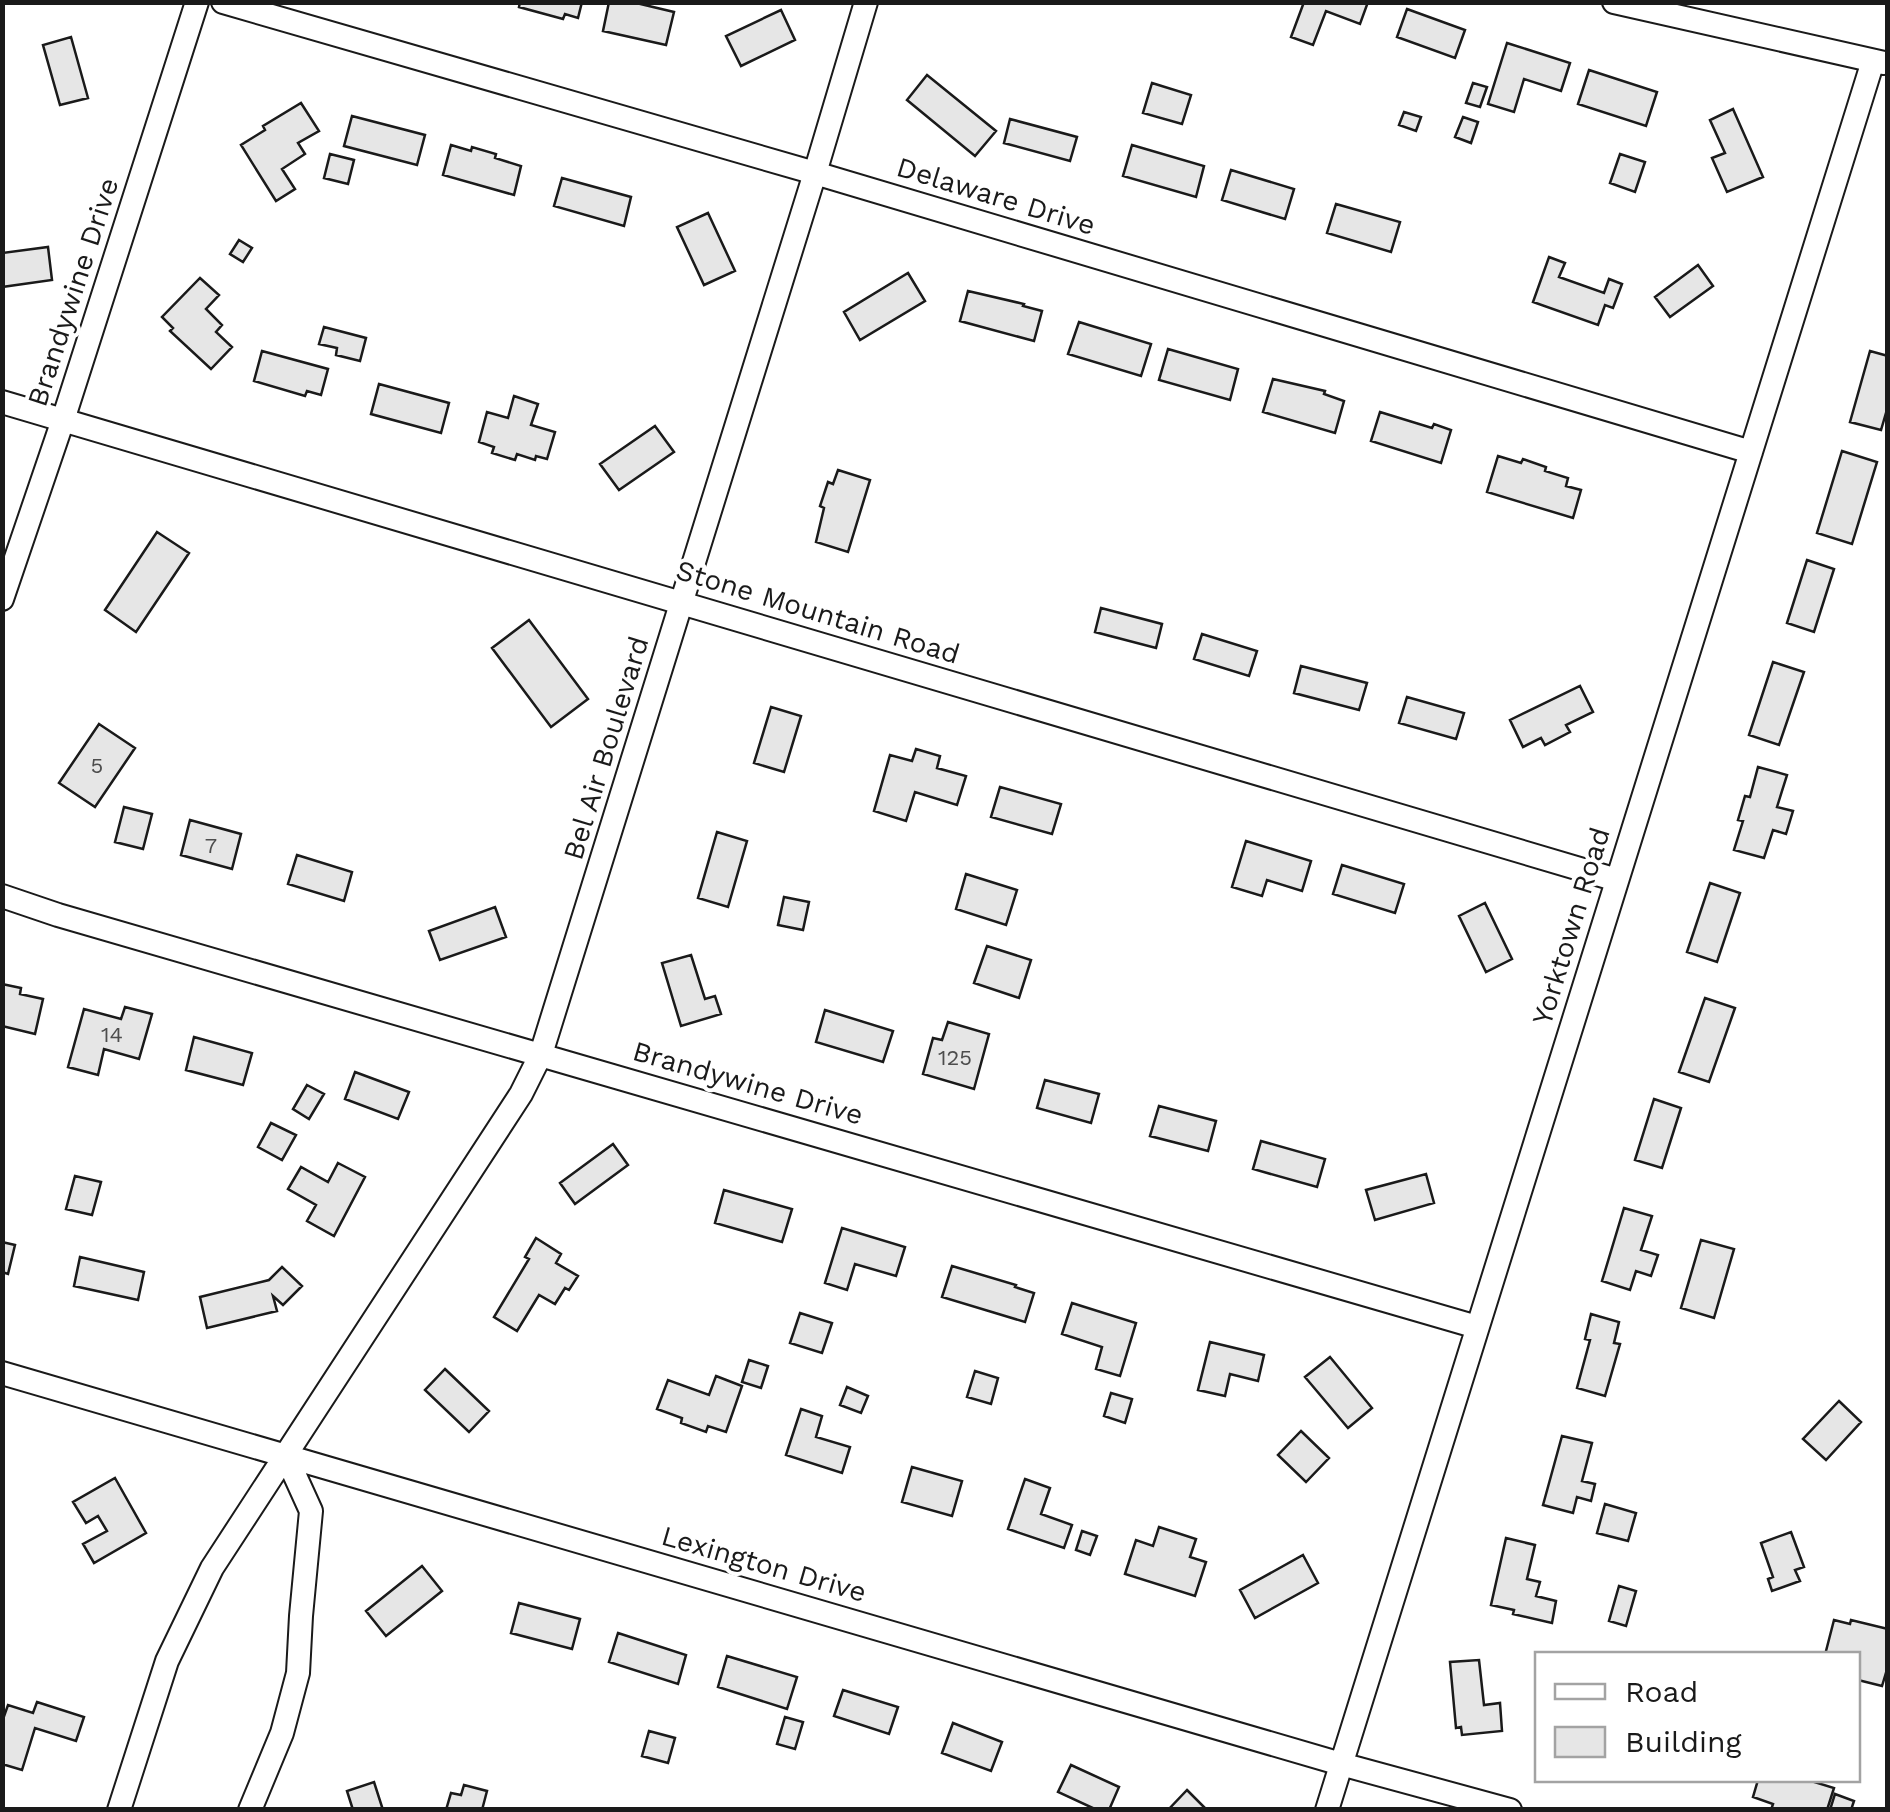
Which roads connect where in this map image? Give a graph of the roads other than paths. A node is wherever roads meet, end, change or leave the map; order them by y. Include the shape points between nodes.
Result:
1 (198, 2) edge
2 (224, 2) edge
3 (866, 2) edge
4 (1614, 2) edge
5 (1880, 62) edge
6 (816, 172) junction
7 (2, 402) edge
8 (64, 420) junction
9 (1750, 452) junction
10 (2, 599) edge
11 (682, 603) junction
12 (1617, 880) junction
13 (2, 896) edge
14 (541, 1054) junction
15 (1477, 1328) junction
16 (2, 1373) edge
17 (286, 1456) junction
18 (1342, 1764) junction
19 (119, 1810) edge
20 (250, 1810) edge
21 (1327, 1810) edge
22 (1510, 1810) edge

1 - 8 street, Brandywine Drive
2 - 6 street, Delaware Drive
3 - 6 street, Bel Air Boulevard
4 - 5 street
5 - 9 street, Yorktown Road
6 - 9 street, Delaware Drive
6 - 11 street, Bel Air Boulevard
7 - 8 street, Stone Mountain Road
8 - 10 street, Brandywine Drive
8 - 11 street, Stone Mountain Road
9 - 12 street, Yorktown Road
11 - 12 street, Stone Mountain Road
11 - 14 street, Bel Air Boulevard
12 - 15 street, Yorktown Road
13 - 14 street, Brandywine Drive
14 - 15 street, Brandywine Drive
14 - 17 street, Bel Air Boulevard
15 - 18 street, Yorktown Road
16 - 17 street, Lexington Drive
17 - 18 street, Lexington Drive
17 - 19 street, Bel Air Boulevard via 212,1568 166,1661
17 - 20 street via 312,1510 298,1673
18 - 21 street, Yorktown Road
18 - 22 street, Lexington Drive

